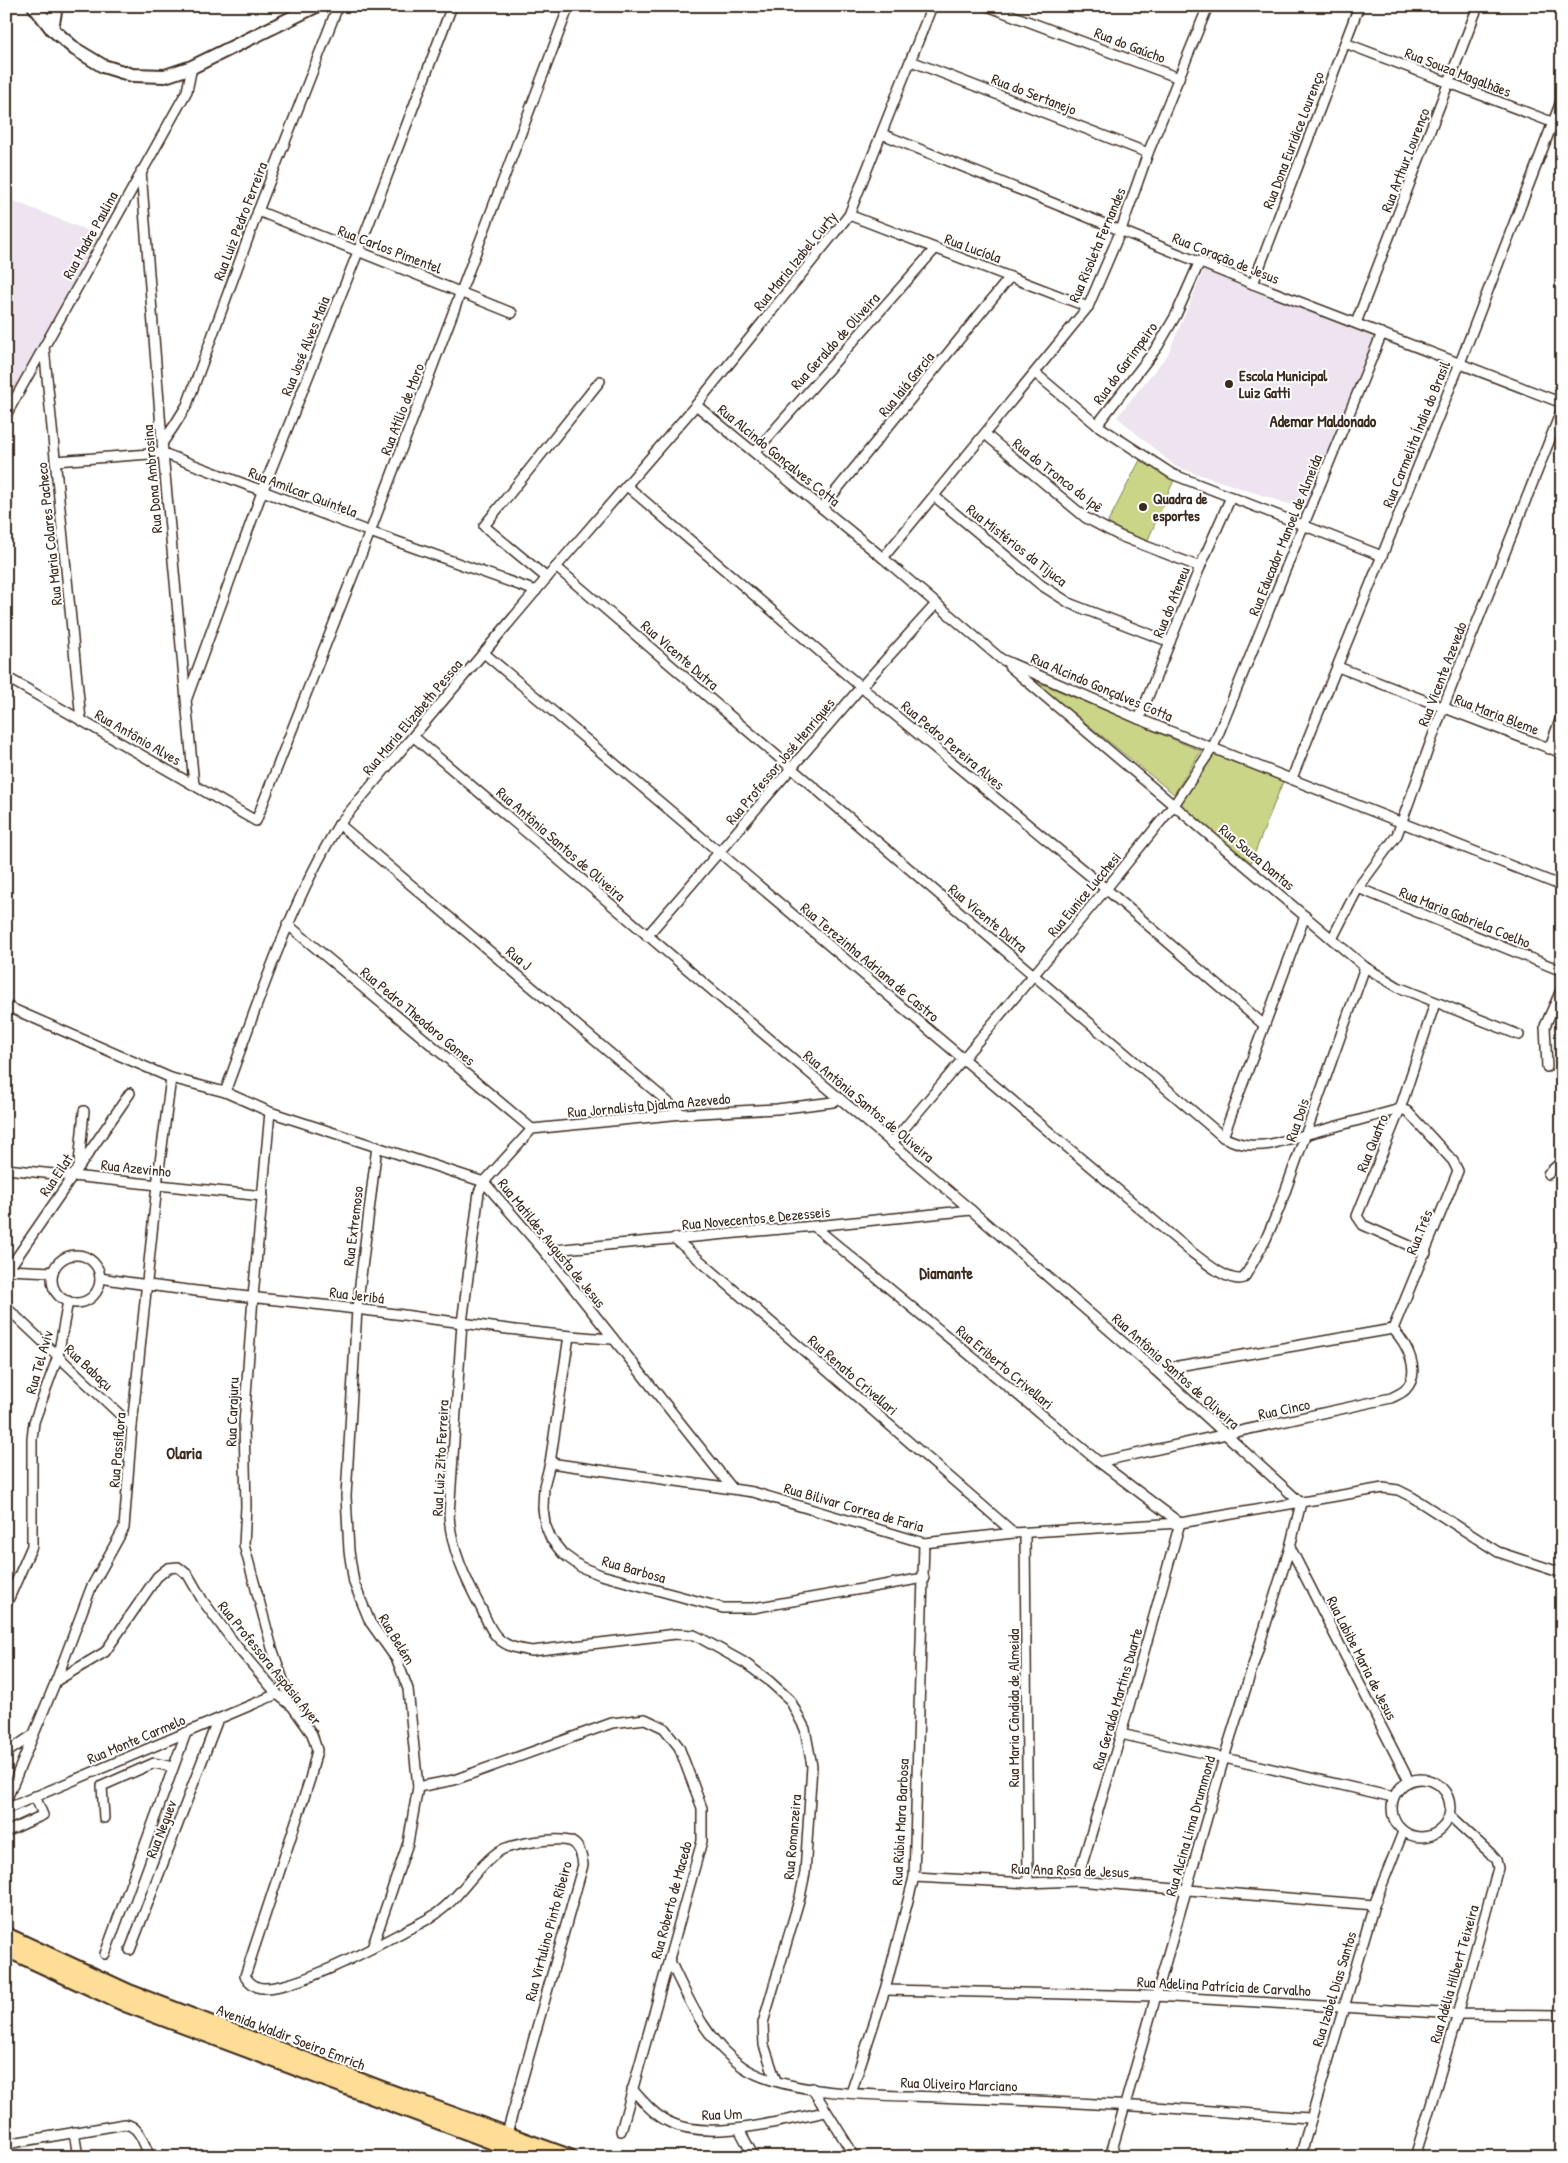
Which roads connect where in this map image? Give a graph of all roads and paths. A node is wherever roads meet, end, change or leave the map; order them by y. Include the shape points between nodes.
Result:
1 (34, 6) edge
2 (56, 6) edge
3 (316, 6) edge
4 (338, 6) edge
5 (452, 6) edge
6 (569, 6) edge
7 (932, 6) edge
8 (987, 6) edge
9 (1208, 6) edge
10 (1359, 6) edge
11 (1478, 6) edge
12 (52, 28) junction
13 (1345, 43) junction
14 (911, 61) junction
15 (192, 67) junction
16 (1179, 78) junction
17 (1449, 84) junction
18 (1562, 99) edge
19 (1552, 123) junction
20 (1562, 126) edge
21 (882, 134) junction
22 (1148, 153) junction
23 (141, 171) junction
24 (258, 211) junction
25 (849, 215) junction
26 (1121, 230) junction
27 (935, 249) junction
28 (358, 252) junction
29 (1200, 261) junction
30 (1010, 277) junction
31 (1253, 284) junction
32 (461, 292) junction
33 (1088, 307) junction
34 (512, 313) dead end
35 (1356, 323) junction
36 (1382, 332) junction
37 (44, 346) junction
38 (1460, 364) junction
39 (1035, 373) junction
40 (600, 381) dead end
41 (1562, 404) edge
42 (696, 405) junction
43 (1562, 409) edge
44 (6, 415) edge
45 (1097, 425) junction
46 (985, 434) junction
47 (162, 442) junction
48 (755, 452) junction
49 (163, 453) junction
50 (55, 461) junction
51 (627, 486) junction
52 (262, 492) junction
53 (934, 496) junction
54 (1232, 497) junction
55 (822, 508) junction
56 (1303, 525) junction
57 (370, 532) junction
58 (1382, 556) junction
59 (883, 558) junction
60 (556, 567) junction
61 (1200, 567) junction
62 (547, 578) junction
63 (536, 590) junction
64 (936, 604) junction
65 (1170, 642) junction
66 (484, 653) junction
67 (1001, 659) junction
68 (1338, 667) junction
69 (6, 677) edge
70 (861, 687) junction
71 (187, 698) junction
72 (1443, 708) junction
73 (1562, 715) edge
74 (1139, 719) junction
75 (81, 720) junction
76 (414, 737) junction
77 (1213, 747) junction
78 (1549, 748) junction
79 (1562, 754) edge
80 (791, 769) junction
81 (1292, 778) junction
82 (194, 785) junction
83 (1174, 805) junction
84 (256, 820) joint
85 (1402, 823) junction
86 (339, 824) junction
87 (720, 853) junction
88 (1562, 886) edge
89 (1358, 888) junction
90 (1106, 889) junction
91 (1305, 916) junction
92 (287, 924) junction
93 (647, 936) junction
94 (1332, 939) junction
95 (1365, 967) junction
96 (1562, 971) edge
97 (1034, 975) junction
98 (1562, 988) edge
99 (1435, 1003) junction
100 (6, 1006) edge
101 (1264, 1024) junction
102 (1519, 1035) dead end
103 (964, 1060) junction
104 (1547, 1067) dead end
105 (171, 1078) junction
106 (130, 1092) dead end
107 (225, 1092) junction
108 (838, 1098) junction
109 (1400, 1109) junction
110 (84, 1112) dead end
111 (270, 1112) junction
112 (682, 1114) junction
113 (532, 1129) junction
114 (1307, 1134) junction
115 (1223, 1136) junction
116 (892, 1144) junction
117 (377, 1146) junction
118 (1562, 1161) edge
119 (78, 1166) junction
120 (6, 1169) edge
121 (1548, 1174) dead end
122 (73, 1175) junction
123 (484, 1182) junction
124 (157, 1184) junction
125 (263, 1196) junction
126 (971, 1210) junction
127 (816, 1227) junction
128 (674, 1238) junction
129 (544, 1252) junction
130 (1426, 1253) junction
131 (7, 1271) edge
132 (53, 1272) junction
133 (100, 1278) junction
134 (1244, 1278) joint
135 (147, 1286) junction
136 (253, 1297) junction
137 (68, 1301) junction
138 (6, 1307) edge
139 (357, 1309) junction
140 (462, 1323) junction
141 (1393, 1329) junction
142 (569, 1336) junction
143 (612, 1339) junction
144 (58, 1356) junction
145 (1155, 1370) junction
146 (132, 1426) junction
147 (1227, 1435) junction
148 (1099, 1462) junction
149 (550, 1463) junction
150 (732, 1488) junction
151 (1301, 1504) junction
152 (1180, 1523) junction
153 (1014, 1533) junction
154 (1025, 1533) junction
155 (924, 1543) junction
156 (1290, 1547) junction
157 (1562, 1573) edge
158 (924, 1578) junction
159 (6, 1605) edge
160 (702, 1639) joint
161 (56, 1681) junction
162 (277, 1694) junction
163 (292, 1706) junction
164 (218, 1719) junction
165 (186, 1733) junction
166 (1121, 1734) junction
167 (33, 1735) junction
168 (6, 1753) edge
169 (1224, 1758) junction
170 (173, 1768) junction
171 (1408, 1781) junction
172 (418, 1787) junction
173 (35, 1796) junction
174 (1393, 1797) junction
175 (6, 1802) edge
176 (6, 1809) edge
177 (1450, 1816) junction
178 (104, 1818) dead end
179 (6, 1832) edge
180 (1402, 1832) junction
181 (914, 1877) junction
182 (1077, 1881) junction
183 (1028, 1883) junction
184 (1186, 1890) junction
185 (1374, 1905) junction
186 (6, 1935) edge
187 (372, 1948) junction
188 (6, 1949) edge
189 (130, 1950) dead end
190 (105, 1954) dead end
191 (669, 1959) junction
192 (245, 1976) joint
193 (885, 1990) junction
194 (1155, 1996) junction
195 (1343, 2007) junction
196 (1458, 2014) junction
197 (1562, 2015) edge
198 (776, 2081) junction
199 (812, 2088) junction
200 (632, 2089) junction
201 (851, 2093) junction
202 (1126, 2105) junction
203 (826, 2112) junction
204 (1310, 2118) junction
205 (739, 2129) junction
206 (621, 2131) dead end
207 (74, 2132) junction
208 (507, 2133) junction
209 (6, 2144) edge
210 (78, 2157) edge
211 (150, 2157) edge
212 (533, 2157) edge
213 (570, 2157) edge
214 (754, 2157) edge
215 (855, 2157) edge
216 (1110, 2157) edge
217 (1300, 2157) edge
218 (1415, 2157) edge

1 - 12 main road
2 - 12 main road
3 - 15 main road
4 - 24 street, Rua Luiz Pedro Ferreira
5 - 28 street, Rua José Alves Maia
6 - 32 street, Rua Atílio de Moro
7 - 14 street, Rua Maria Izabel Curty
8 - 16 street, Rua do Gaúcho
9 - 16 street, Rua Risoleta Fernandes
10 - 13 street, Rua Dona Euridice Lourenço
11 - 17 street, Rua Arthur Lourenço
12 - 15 main road via 75,49 103,66 132,75 165,76
13 - 17 street, Rua Souza Magalhães
13 - 31 street, Rua Dona Euridice Lourenço
14 - 21 street, Rua Maria Izabel Curty
14 - 22 street, Rua do Sertanejo
15 - 23 street, Rua Madre Paulina via 187,91
16 - 22 street, Rua Risoleta Fernandes
17 - 19 street, Rua Souza Magalhães
17 - 35 street, Rua Arthur Lourenço
18 - 19 street, Rua Carmelita Índia do Brasil
19 - 20 street, Rua Souza Magalhães
19 - 38 street, Rua Carmelita Índia do Brasil
21 - 25 street, Rua Maria Izabel Curty
21 - 26 street, Rua Coração de Jesus
22 - 26 street, Rua Risoleta Fernandes
23 - 37 street, Rua Madre Paulina
23 - 47 street, Rua Dona Ambrosina
24 - 28 street, Rua Carlos Pimentel
24 - 47 street, Rua Luiz Pedro Ferreira via 187,404
25 - 27 street, Rua Lucíola
25 - 42 street, Rua Maria Izabel Curty
26 - 29 street, Rua Coração de Jesus
26 - 33 street, Rua Risoleta Fernandes
27 - 30 street, Rua Lucíola
27 - 48 street, Rua Geraldo de Oliveira
28 - 32 street, Rua Carlos Pimentel
28 - 52 street, Rua José Alves Maia
29 - 31 street, Rua Coração de Jesus
29 - 45 street, Rua do Garimpeiro via 1158,346
30 - 33 street, Rua Lucíola
30 - 55 street, Rua Iaiá Garcia
31 - 35 street, Rua Coração de Jesus
32 - 34 street, Rua Carlos Pimentel
32 - 57 street, Rua Atílio de Moro
33 - 39 street, Rua Risoleta Fernandes
35 - 36 street, Rua Coração de Jesus
36 - 38 street, Rua Coração de Jesus
36 - 56 street, Rua Educador Manoel de Almeida
37 - 44 street, Rua Madre Paulina
37 - 50 street, Rua Maria Colares Pacheco
38 - 41 street, Rua Coração de Jesus
38 - 58 street, Rua Carmelita Índia do Brasil
39 - 45 street
39 - 46 street, Rua Risoleta Fernandes
40 - 62 street via 484,526
42 - 48 street, Rua Alcindo Gonçalves Cotta
42 - 51 street, Rua Maria Elizabeth Pessoa
43 - 72 street, Rua Vicente Azevedo
45 - 54 street via 1172,474
46 - 53 street, Rua Risoleta Fernandes
46 - 61 street, Rua do Tronco do Ipê via 1086,518 1120,536
47 - 49 street, Rua Dona Ambrosina
48 - 55 street, Rua Alcindo Gonçalves Cotta
49 - 50 street, Rua Amilcar Quintela
49 - 52 street, Rua Amilcar Quintela
49 - 71 street, Rua Dona Ambrosina
50 - 75 street, Rua Maria Colares Pacheco
51 - 60 street, Rua Maria Elizabeth Pessoa
51 - 70 street, Rua Pedro Pereira Alves
52 - 57 street, Rua Amilcar Quintela
52 - 71 street, Rua José Alves Maia
53 - 59 street, Rua Risoleta Fernandes
53 - 65 street, Rua Mistérios da Tijuca via 1041,585 1064,599
54 - 56 street
54 - 61 street, Rua do Ateneu
55 - 59 street, Rua Alcindo Gonçalves Cotta
56 - 58 street
56 - 77 street, Rua Educador Manoel de Almeida
57 - 63 street, Rua Amilcar Quintela
57 - 84 street, Rua Atílio de Moro
58 - 68 street, Rua Carmelita Índia do Brasil
59 - 64 street, Rua Alcindo Gonçalves Cotta
60 - 62 street, Rua Maria Elizabeth Pessoa
60 - 80 street, Rua Vicente Dutra
61 - 65 street, Rua do Ateneu
62 - 63 street, Rua Maria Elizabeth Pessoa
63 - 66 street, Rua Maria Elizabeth Pessoa
64 - 67 street, Rua Alcindo Gonçalves Cotta
64 - 70 street, Rua Professor José Henriques
65 - 74 street, Rua do Ateneu
66 - 76 street, Rua Maria Elizabeth Pessoa
66 - 87 street, Rua Terezinha Adriana de Castro
67 - 74 street, Rua Alcindo Gonçalves Cotta
67 - 83 street, Rua Souza Dantas
68 - 72 street, Rua Maria Bleme
68 - 81 street, Rua Carmelita Índia do Brasil
69 - 75 street, Rua Antônio Alves
70 - 80 street, Rua Professor José Henriques
70 - 90 street, Rua Pedro Pereira Alves
71 - 82 street, Rua Dona Ambrosina
72 - 78 street, Rua Maria Bleme
72 - 85 street, Rua Vicente Azevedo
73 - 78 street
74 - 77 street, Rua Alcindo Gonçalves Cotta
75 - 82 street, Rua Antônio Alves
76 - 86 street, Rua Maria Elizabeth Pessoa
76 - 93 street, Rua Antônia Santos de Oliveira
77 - 81 street, Rua Alcindo Gonçalves Cotta
77 - 83 street, Rua Eunice Lucchesi
78 - 79 street, Rua Maria Bleme
80 - 87 street, Rua Professor José Henriques
80 - 97 street, Rua Vicente Dutra
81 - 85 street, Rua Alcindo Gonçalves Cotta
82 - 84 street, Rua Antônio Alves
83 - 90 street, Rua Eunice Lucchesi
83 - 91 street, Rua Souza Dantas
85 - 88 street, Rua Alcindo Gonçalves Cotta
85 - 89 street, Rua Vicente Azevedo via 1397,835
86 - 92 street, Rua Maria Elizabeth Pessoa
86 - 112 street, Rua J
87 - 93 street, Rua Professor José Henriques
87 - 103 street, Rua Terezinha Adriana de Castro
89 - 94 street, Rua Vicente Azevedo
89 - 96 street, Rua Maria Gabriela Coelho
90 - 97 street, Rua Eunice Lucchesi
90 - 101 street, Rua Pedro Pereira Alves
91 - 94 street, Rua Souza Dantas
91 - 101 street
92 - 107 street, Rua Maria Elizabeth Pessoa
92 - 113 street, Rua Pedro Theodoro Gomes
93 - 108 street, Rua Antônia Santos de Oliveira
94 - 95 street, Rua Souza Dantas
95 - 99 street, Rua Souza Dantas via 1398,987
95 - 114 street, Rua Dois
97 - 103 street, Rua Eunice Lucchesi
97 - 115 street, Rua Vicente Dutra
98 - 104 street via 1545,1026
99 - 102 street, Rua Souza Dantas
99 - 109 street, Rua Quatro
100 - 105 street, Rua Matildes Augusta de Jesus
101 - 115 street
103 - 116 street, Rua Eunice Lucchesi
103 - 134 street, Rua Terezinha Adriana de Castro via 1190,1251 1219,1272 1235,1279
105 - 107 street, Rua Matildes Augusta de Jesus
105 - 124 street, Rua Passiflora
106 - 119 street, Rua Eilat
107 - 111 street, Rua Matildes Augusta de Jesus
108 - 112 street, Rua Jornalista Djalma Azevedo via 833,1102 777,1109
108 - 116 street, Rua Antônia Santos de Oliveira
109 - 114 street
109 - 130 street, Rua Três via 1408,1112 1453,1161 1458,1171
109 - 130 street, Rua Quatro via 1357,1216 1363,1226
110 - 119 street
111 - 117 street, Rua Matildes Augusta de Jesus
111 - 125 street, Rua Carajuru
112 - 113 street, Rua Jornalista Djalma Azevedo
113 - 123 street
114 - 115 street via 1252,1146
114 - 134 street, Rua Dois via 1276,1217
116 - 126 street, Rua Antônia Santos de Oliveira
117 - 123 street, Rua Matildes Augusta de Jesus
117 - 139 street, Rua Extremoso
118 - 121 street
119 - 122 street, Rua Eilat
120 - 122 street, Rua Azevinho
122 - 124 street, Rua Azevinho
122 - 131 street, Rua Eilat
123 - 129 street, Rua Matildes Augusta de Jesus
123 - 140 street, Rua Luiz Zito Ferreira via 479,1192
124 - 125 street, Rua Azevinho
124 - 135 street, Rua Passiflora
125 - 136 street, Rua Carajuru
126 - 127 street, Rua Novecentos e Dezesseis
126 - 145 street, Rua Antônia Santos de Oliveira
127 - 128 street, Rua Novecentos e Dezesseis
127 - 148 street, Rua Eriberto Crivellari
128 - 129 street, Rua Novecentos e Dezesseis
128 - 153 street, Rua Renato Crivellari
129 - 143 street, Rua Matildes Augusta de Jesus
130 - 141 street, Rua Três
131 - 132 street
132 - 133 street via 67,1256 82,1256 95,1264
132 - 137 street via 57,1292
133 - 135 street, Rua Jeribá
133 - 137 street via 96,1292 90,1298
135 - 136 street, Rua Jeribá
135 - 146 street, Rua Passiflora
136 - 139 street, Rua Jeribá
136 - 163 street, Rua Carajuru via 244,1424 244,1545 272,1648
137 - 144 street, Rua Tel Aviv
138 - 144 street, Rua Babaçu
139 - 140 street, Rua Jeribá
139 - 172 street, Rua Belém via 346,1496 354,1583 370,1622 397,1660 408,1689
140 - 142 street, Rua Jeribá
140 - 160 street, Rua Luiz Zito Ferreira via 450,1529 468,1583 497,1637 515,1648 532,1652 676,1634
141 - 145 street
141 - 147 street, Rua Cinco via 1409,1351 1413,1373 1406,1389 1372,1404
142 - 143 street, Rua Jeribá
142 - 149 street, Rua Barbosa
143 - 150 street, Rua Matildes Augusta de Jesus
144 - 146 street, Rua Babaçu
144 - 159 street, Rua Tel Aviv via 33,1430 32,1546
145 - 147 street, Rua Antônia Santos de Oliveira
146 - 161 street, Rua Passiflora via 124,1528 90,1588
147 - 148 street, Rua Cinco
147 - 151 street, Rua Antônia Santos de Oliveira
148 - 152 street, Rua Eriberto Crivellari
149 - 150 street, Rua Bilivar Correa de Faria
149 - 158 street, Rua Barbosa via 543,1508 551,1539 563,1554 581,1567 601,1575 723,1608 753,1608
150 - 155 street, Rua Bilivar Correa de Faria
151 - 152 street, Rua Bilivar Correa de Faria
151 - 156 street, Rua Alcina Lima Drummond
151 - 157 street, Rua Bilivar Correa de Faria via 1383,1488 1398,1490 1498,1552
152 - 154 street, Rua Bilivar Correa de Faria
152 - 166 street, Rua Geraldo Martins Duarte
153 - 154 street, Rua Bilivar Correa de Faria
153 - 155 street, Rua Bilivar Correa de Faria
154 - 183 street, Rua Maria Cândida de Almeida
155 - 158 street, Rua Rúbia Mara Barbosa
156 - 169 street, Rua Alcina Lima Drummond
156 - 171 street, Rua Labibe Maria de Jesus
158 - 181 street, Rua Rúbia Mara Barbosa
160 - 198 street, Rua Romanzeira via 745,1663 790,1700 805,1729 812,1766 800,1897 763,2023 764,2045
161 - 162 street, Rua Professora Aspásia Ayer via 105,1652 157,1576 168,1568 178,1567 188,1575 238,1648
161 - 167 street, Rua Passiflora
162 - 163 street, Rua Professora Aspásia Ayer
162 - 164 street, Rua Monte Carmelo
163 - 192 street, Rua Professora Aspásia Ayer via 312,1734 317,1750
164 - 165 street, Rua Monte Carmelo
164 - 189 street, Rua Neguev
165 - 170 street
165 - 173 street, Rua Monte Carmelo
166 - 169 street
166 - 182 street, Rua Geraldo Martins Duarte
167 - 168 street
167 - 175 street, Rua Passiflora
169 - 174 street
169 - 184 street, Rua Alcina Lima Drummond
170 - 178 street via 154,1763 102,1786
170 - 190 street
171 - 174 street
171 - 177 street via 1418,1779 1436,1783 1448,1797
172 - 187 street, Rua Belém via 408,1843
172 - 191 street, Rua Roberto de Macedo via 454,1780 612,1723 645,1719 664,1728 680,1747 702,1808 702,1841
173 - 176 street, Rua Monte Carmelo
173 - 179 street via 43,1815
174 - 180 street via 1392,1816
177 - 180 street via 1439,1832 1430,1836 1421,1838
177 - 196 street, Rua Adélia Hilbert Teixeira via 1490,1853 1498,1868
180 - 185 street, Rua Izabel Dias Santos
181 - 183 street, Rua Ana Rosa de Jesus
181 - 193 street, Rua Rúbia Mara Barbosa
182 - 183 street, Rua Ana Rosa de Jesus
182 - 184 street, Rua Ana Rosa de Jesus
184 - 185 street, Rua Ana Rosa de Jesus
184 - 194 street, Rua Alcina Lima Drummond
185 - 195 street, Rua Izabel Dias Santos
186 - 208 main road, Avenida Waldir Soeiro Emrich via 129,1992
187 - 192 street, Rua Virtulino Pinto Ribeiro via 280,1987 260,1988 249,1983
187 - 208 street, Rua Virtulino Pinto Ribeiro via 436,1914 500,1850 558,1840 573,1842 580,1851 583,1864
188 - 212 main road, Avenida Waldir Soeiro Emrich via 125,2004
191 - 198 street, Rua Oliveiro Marciano via 696,2013 716,2041 743,2067
191 - 200 street, Rua Roberto de Macedo
193 - 194 street, Rua Adelina Patrícia de Carvalho
193 - 201 street, Rua Rúbia Mara Barbosa
194 - 195 street, Rua Adelina Patrícia de Carvalho
194 - 202 street, Rua Alcina Lima Drummond
195 - 196 street, Rua Adelina Patrícia de Carvalho
195 - 204 street, Rua Izabel Dias Santos
196 - 197 street, Rua Adelina Patrícia de Carvalho
196 - 218 street, Rua Adélia Hilbert Teixeira
198 - 199 street, Rua Oliveiro Marciano
199 - 201 street, Rua Oliveiro Marciano
199 - 203 street
200 - 205 street, Rua Um via 659,2116 671,2123 701,2130
200 - 206 street, Rua Roberto de Macedo
201 - 202 street, Rua Oliveiro Marciano
202 - 204 street, Rua Oliveiro Marciano
202 - 216 street, Rua Alcina Lima Drummond
203 - 205 street, Rua Um
203 - 215 street
204 - 217 street, Rua Izabel Dias Santos
205 - 214 street
207 - 209 street
207 - 210 street
207 - 211 street via 131,2125
208 - 213 main road, Avenida Waldir Soeiro Emrich

